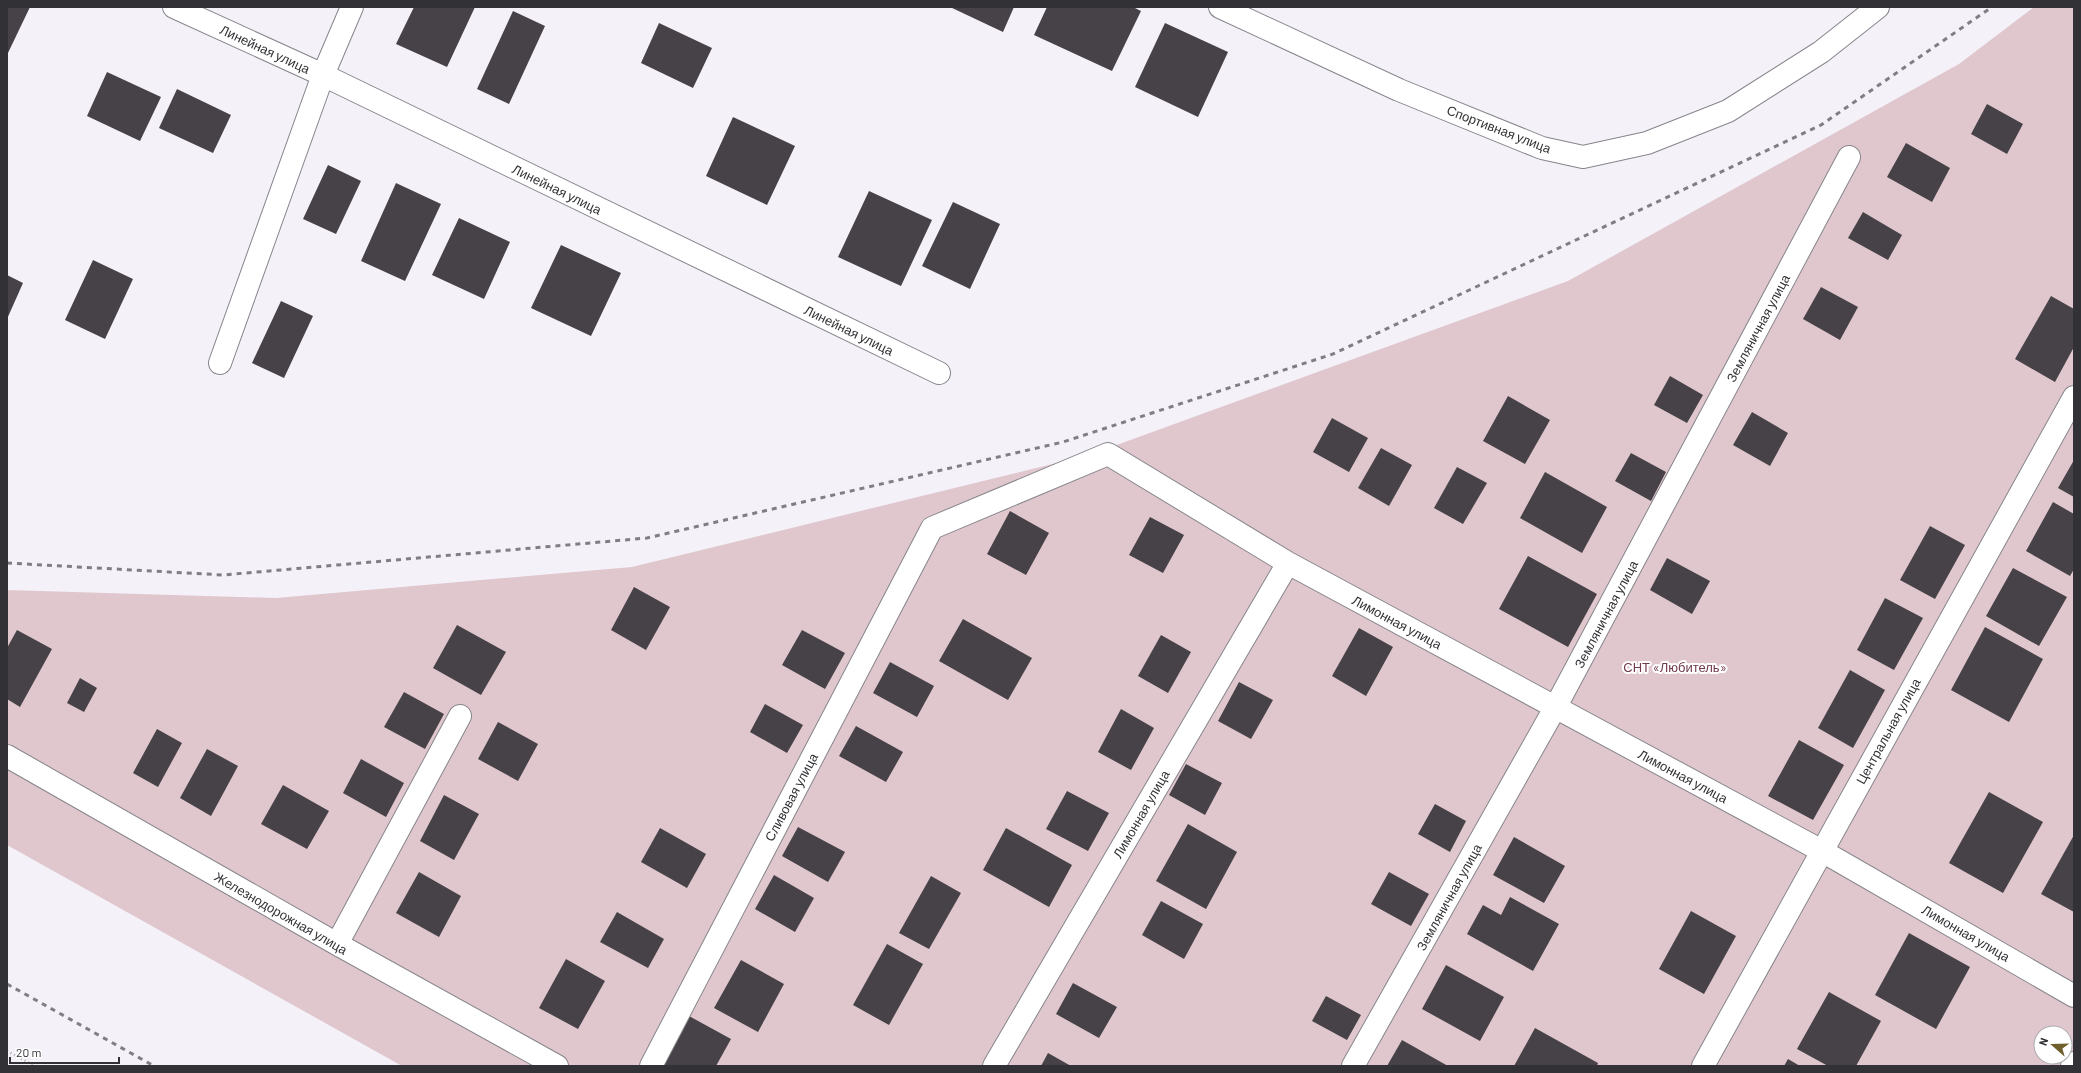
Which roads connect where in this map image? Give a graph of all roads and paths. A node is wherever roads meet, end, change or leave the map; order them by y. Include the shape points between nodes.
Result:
1 (174, 7) edge
2 (352, 7) edge
3 (1220, 7) edge
4 (1878, 7) edge
5 (323, 75) junction
6 (1849, 156) dead end
7 (220, 364) dead end
8 (939, 373) dead end
9 (2074, 397) edge
10 (1108, 454) joint
11 (1288, 563) junction
12 (1555, 708) junction
13 (460, 716) dead end
14 (7, 756) edge
15 (1822, 850) junction
16 (337, 944) junction
17 (2074, 996) edge
18 (7, 1050) edge
19 (2074, 1063) edge
20 (35, 1066) edge
21 (557, 1066) edge
22 (651, 1066) edge
23 (994, 1066) edge
24 (1353, 1066) edge
25 (1703, 1066) edge
26 (2072, 1066) edge

1 - 5 street, Линейная улица
2 - 5 street
3 - 4 street, Спортивная улица via 1399,90 1542,148 1583,157 1647,143 1728,111 1821,52
5 - 7 street
5 - 8 street, Линейная улица
6 - 12 street, Земляничная улица
9 - 15 street, Центральная улица
10 - 11 street, Лимонная улица
10 - 22 street, Сливовая улица via 932,528
11 - 12 street, Лимонная улица
11 - 23 street, Лимонная улица
12 - 15 street, Лимонная улица
12 - 24 street, Земляничная улица
13 - 16 street
14 - 16 street, Железнодорожная улица
15 - 17 street, Лимонная улица
15 - 25 street, Центральная улица
16 - 21 street, Железнодорожная улица
18 - 20 path
19 - 26 street

